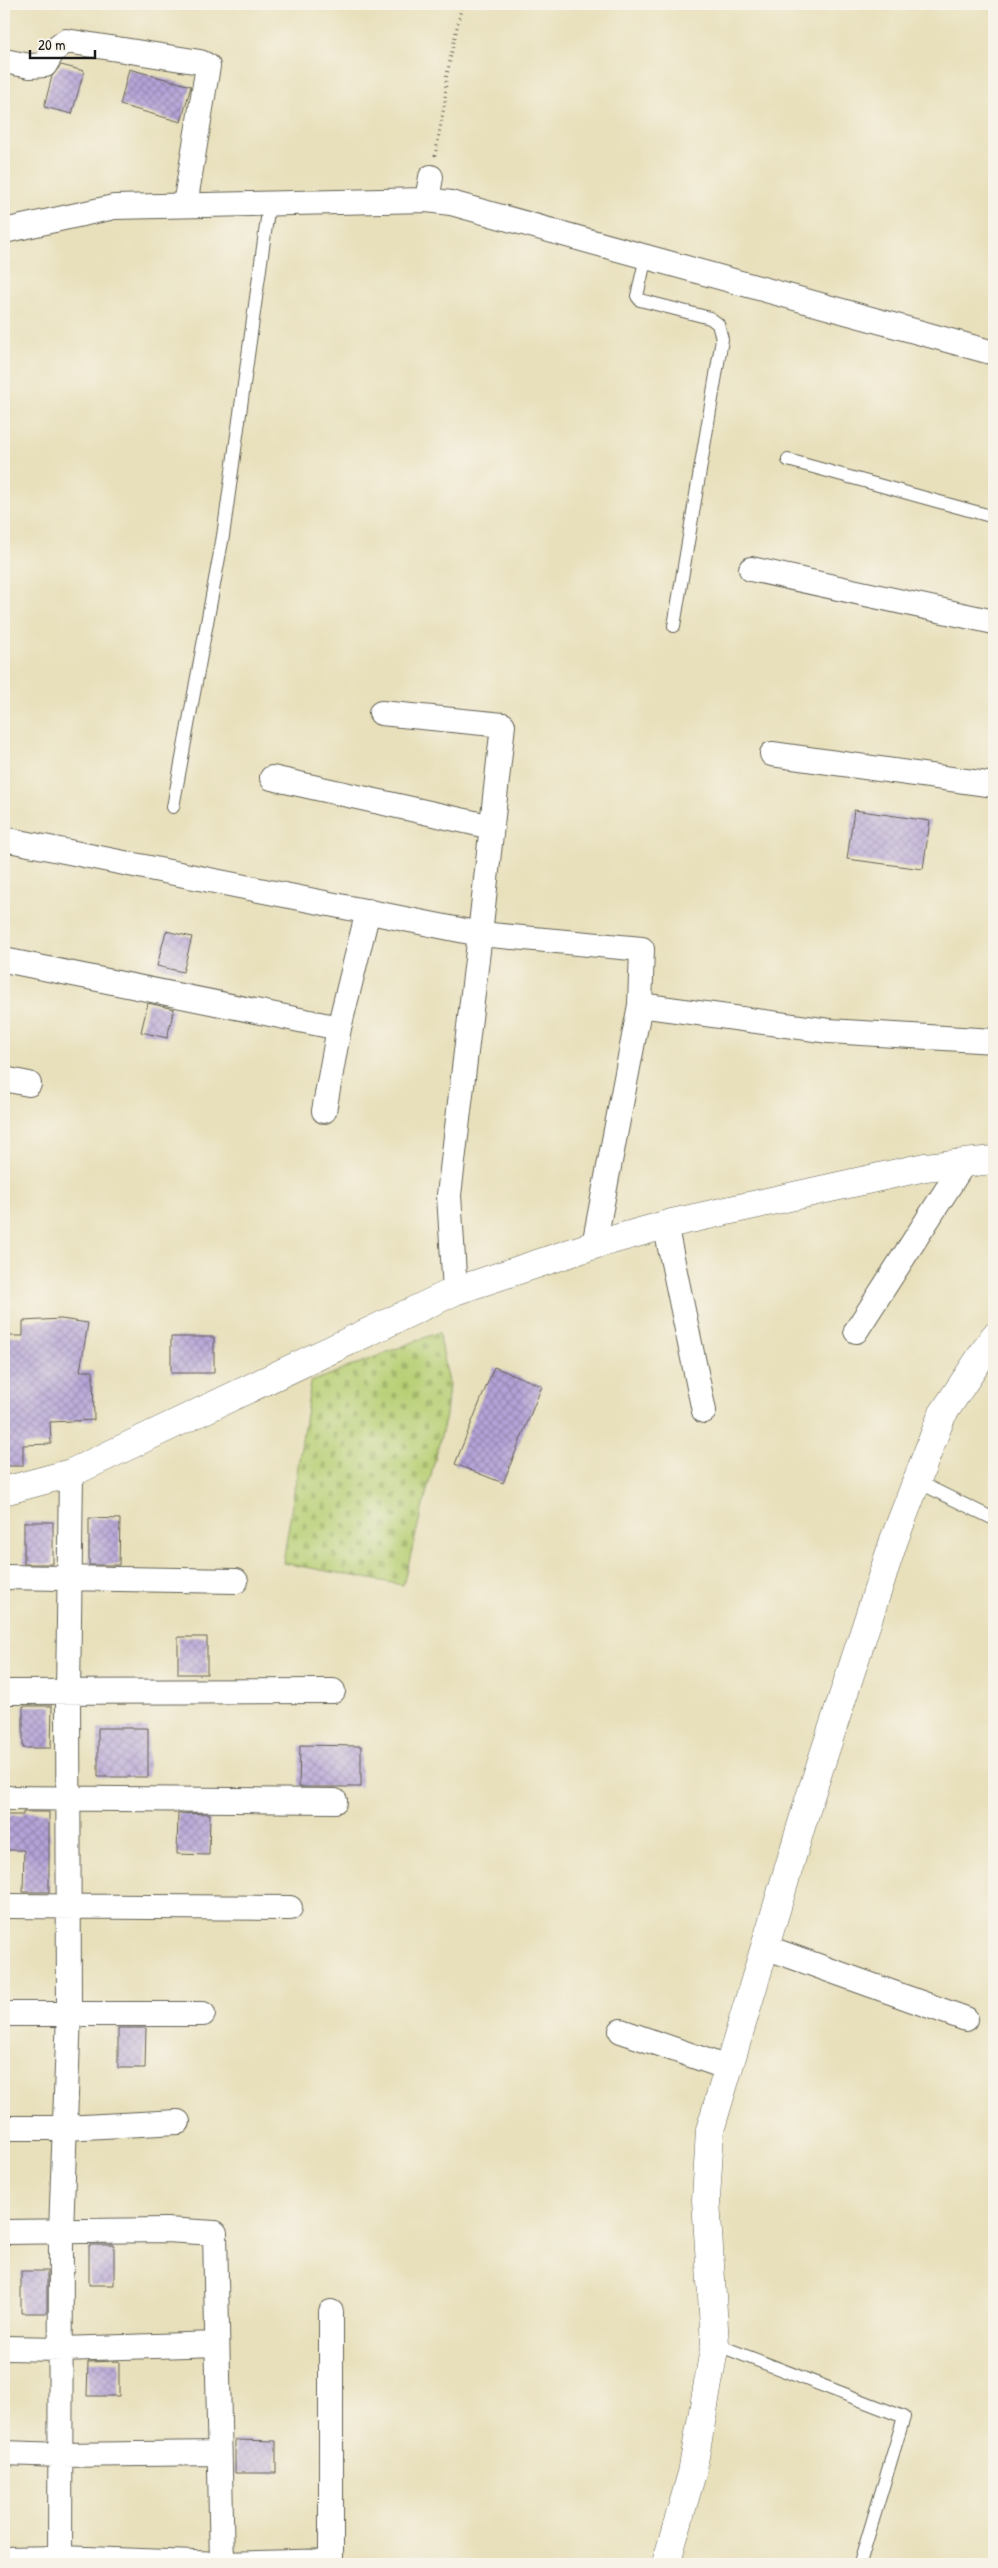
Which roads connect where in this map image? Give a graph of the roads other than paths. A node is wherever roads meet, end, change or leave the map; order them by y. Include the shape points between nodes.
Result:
1 (4, 61) edge
2 (431, 176) road end
3 (427, 200) junction
4 (268, 204) junction
5 (185, 205) junction
6 (4, 230) edge
7 (646, 257) junction
8 (994, 353) edge
9 (788, 460) dead end
10 (994, 516) edge
11 (751, 569) dead end
12 (994, 622) edge
13 (674, 626) dead end
14 (381, 713) dead end
15 (772, 754) dead end
16 (272, 778) dead end
17 (994, 785) edge
18 (172, 806) dead end
19 (492, 827) junction
20 (4, 839) edge
21 (368, 911) junction
22 (480, 934) junction
23 (4, 960) edge
24 (640, 1006) junction
25 (339, 1028) junction
26 (994, 1041) edge
27 (4, 1079) edge
28 (29, 1084) dead end
29 (324, 1111) dead end
30 (994, 1160) edge
31 (964, 1163) junction
32 (665, 1224) junction
33 (594, 1245) junction
34 (455, 1291) junction
35 (856, 1331) dead end
36 (994, 1337) edge
37 (704, 1411) dead end
38 (71, 1473) junction
39 (916, 1481) junction
40 (4, 1491) edge
41 (994, 1519) edge
42 (4, 1577) edge
43 (69, 1577) junction
44 (236, 1581) dead end
45 (333, 1691) dead end
46 (4, 1692) edge
47 (68, 1693) junction
48 (4, 1798) edge
49 (68, 1799) junction
50 (335, 1801) dead end
51 (4, 1906) edge
52 (68, 1906) junction
53 (290, 1908) dead end
54 (766, 1947) junction
55 (69, 2012) junction
56 (4, 2014) edge
57 (203, 2014) dead end
58 (966, 2019) dead end
59 (621, 2031) dead end
60 (728, 2068) junction
61 (178, 2122) dead end
62 (4, 2128) edge
63 (65, 2128) junction
64 (4, 2232) edge
65 (61, 2232) junction
66 (331, 2312) dead end
67 (217, 2344) junction
68 (715, 2344) junction
69 (4, 2348) edge
70 (62, 2350) junction
71 (4, 2452) edge
72 (219, 2453) junction
73 (61, 2455) junction
74 (4, 2559) edge
75 (60, 2561) edge
76 (331, 2563) edge
77 (860, 2563) edge
78 (222, 2564) edge
79 (666, 2564) edge

1 - 5 street via 45,65 53,52 66,41 200,62 208,66
2 - 3 street
3 - 4 street
3 - 7 street via 451,203
4 - 5 street
4 - 18 lane via 223,536
5 - 6 street via 114,207
7 - 8 street
7 - 13 lane via 638,284 640,300 710,318 718,324 722,339
9 - 10 lane
11 - 12 street
14 - 19 street via 503,725
15 - 17 street
16 - 19 street
19 - 22 street
20 - 21 street
21 - 22 street
21 - 25 street
22 - 24 street via 642,949
22 - 34 street via 449,1195
23 - 25 street
24 - 26 street via 829,1031
24 - 33 street
25 - 29 street
27 - 28 street
30 - 31 street
31 - 32 street via 924,1167
31 - 35 street
32 - 33 street
32 - 37 street
33 - 34 street
34 - 38 street
36 - 39 street via 942,1415
38 - 40 street
38 - 43 street
39 - 41 lane
39 - 54 street via 809,1800
42 - 43 street
43 - 44 street
43 - 47 street
45 - 47 street
46 - 47 street
47 - 49 street
48 - 49 street
49 - 50 street
49 - 52 street
51 - 52 street
52 - 53 street
52 - 55 street
54 - 58 street
54 - 60 street
55 - 56 street
55 - 57 street
55 - 63 street
59 - 60 street
60 - 68 street via 710,2130 706,2200
61 - 63 street
62 - 63 street
63 - 65 street
64 - 65 street
65 - 67 street via 166,2230 215,2233
65 - 70 street
66 - 76 street
67 - 70 street
67 - 72 street
68 - 77 lane via 904,2416
68 - 79 street via 692,2473
69 - 70 street
70 - 73 street
71 - 73 street
72 - 73 street
72 - 78 street
73 - 75 street
74 - 75 street
75 - 78 street
76 - 78 street

